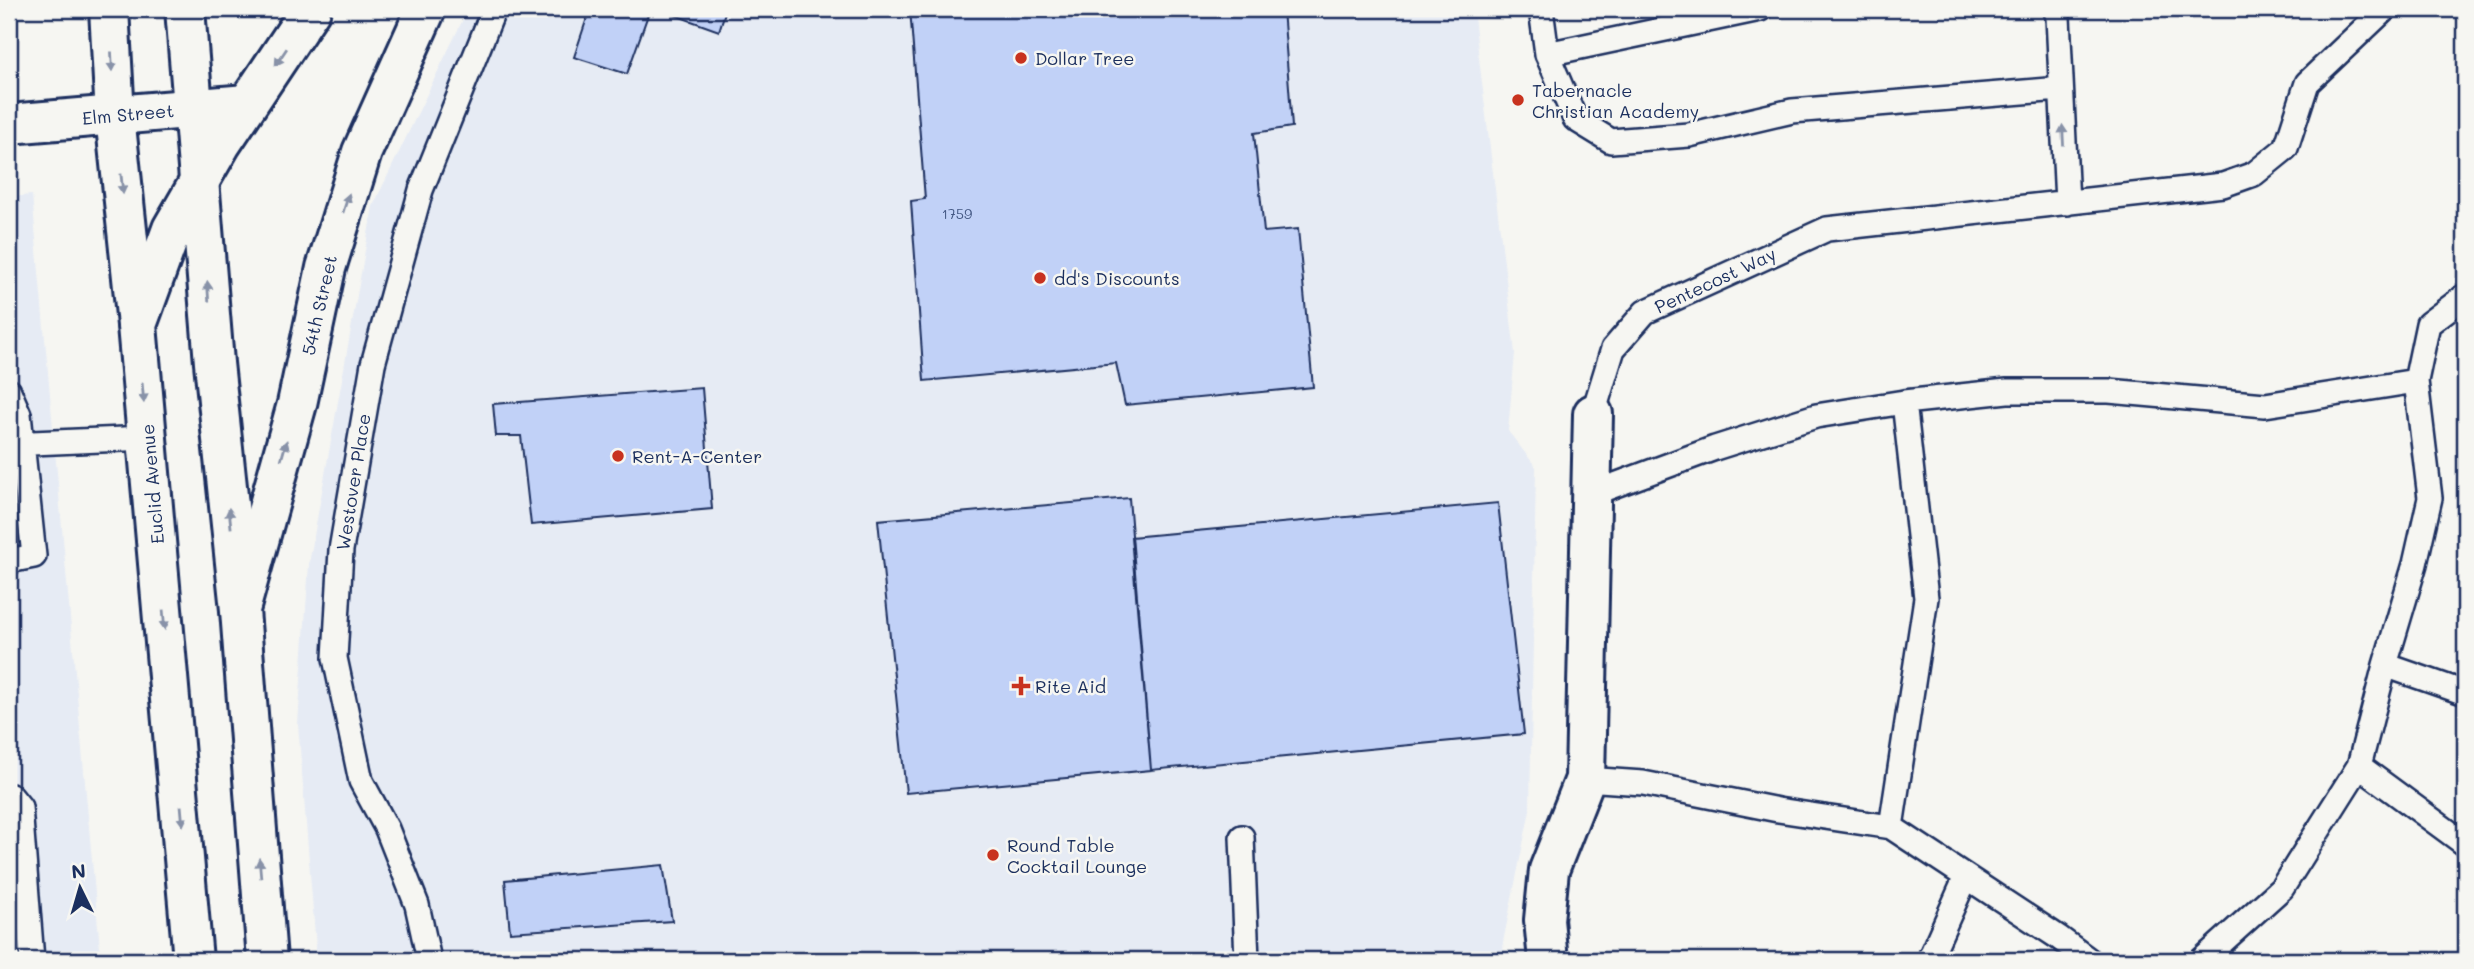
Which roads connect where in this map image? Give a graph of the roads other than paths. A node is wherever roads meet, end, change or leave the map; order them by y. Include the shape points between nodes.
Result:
1 (110, 9) edge
2 (185, 9) edge
3 (312, 9) edge
4 (426, 9) edge
5 (494, 9) edge
6 (1541, 9) edge
7 (1760, 9) edge
8 (2055, 9) edge
9 (2385, 9) edge
10 (1689, 16) edge
11 (1547, 54) junction
12 (2060, 89) junction
13 (247, 104) junction
14 (195, 108) junction
15 (115, 116) junction
16 (9, 124) edge
17 (200, 180) junction
18 (2067, 203) junction
19 (2465, 296) edge
20 (137, 325) junction
21 (2416, 382) junction
22 (9, 391) edge
23 (1904, 402) junction
24 (1593, 414) joint
25 (147, 438) junction
26 (15, 443) edge
27 (1591, 494) junction
28 (9, 561) edge
29 (240, 610) junction
30 (2385, 664) junction
31 (2465, 693) edge
32 (2359, 766) junction
33 (1585, 779) junction
34 (9, 797) edge
35 (1891, 827) junction
36 (1241, 837) dead end
37 (2465, 844) edge
38 (1966, 877) junction
39 (265, 921) junction
40 (32, 960) edge
41 (193, 960) edge
42 (267, 960) edge
43 (286, 960) edge
44 (429, 960) edge
45 (1247, 960) edge
46 (1548, 960) edge
47 (1930, 960) edge
48 (2089, 960) edge
49 (2202, 960) edge

1 -> 15 main road, Euclid Avenue
2 - 14 main road
3 -> 13 main road
29 -> 4 main road, 54th Street via 297,404 326,268 362,152
5 - 44 lane, Westover Place via 421,190 373,364 341,550 335,658 361,781 387,829 417,905
6 - 11 lane
7 - 10 lane
8 - 12 lane
9 - 18 lane, Pentecost Way via 2307,83 2286,148 2254,174 2223,185
10 - 11 lane
11 - 12 lane via 1575,119 1611,141 1689,135 1792,111
18 -> 12 lane
13 - 14 main road, Elm Street
13 - 17 main road
14 - 15 main road, Elm Street
14 - 17 main road
15 - 16 main road, Elm Street
15 -> 20 main road, Euclid Avenue
17 - 20 main road via 172,229
29 -> 17 main road
18 - 24 lane, Pentecost Way via 1827,229 1645,312 1613,349
19 - 21 lane via 2428,324
20 -> 25 main road, Euclid Avenue
21 - 23 lane via 2265,405 2109,391 2007,391
21 - 30 lane via 2430,498
22 - 26 lane via 19,414
23 - 27 lane via 1816,416
23 - 35 lane via 1926,598
24 - 27 main road, Pentecost Way
25 - 26 lane
25 -> 41 main road, Euclid Avenue
26 - 28 lane via 34,556
27 - 33 main road, Pentecost Way
39 -> 29 main road
30 - 31 lane
30 - 32 lane
32 - 37 lane
32 - 49 lane via 2282,888
33 - 35 lane via 1643,783
33 - 46 main road, Pentecost Way via 1549,870 1544,920
34 - 40 lane via 20,807
35 - 38 lane
36 - 45 lane
38 - 47 lane
38 - 48 lane
39 - 42 main road
39 - 43 main road

